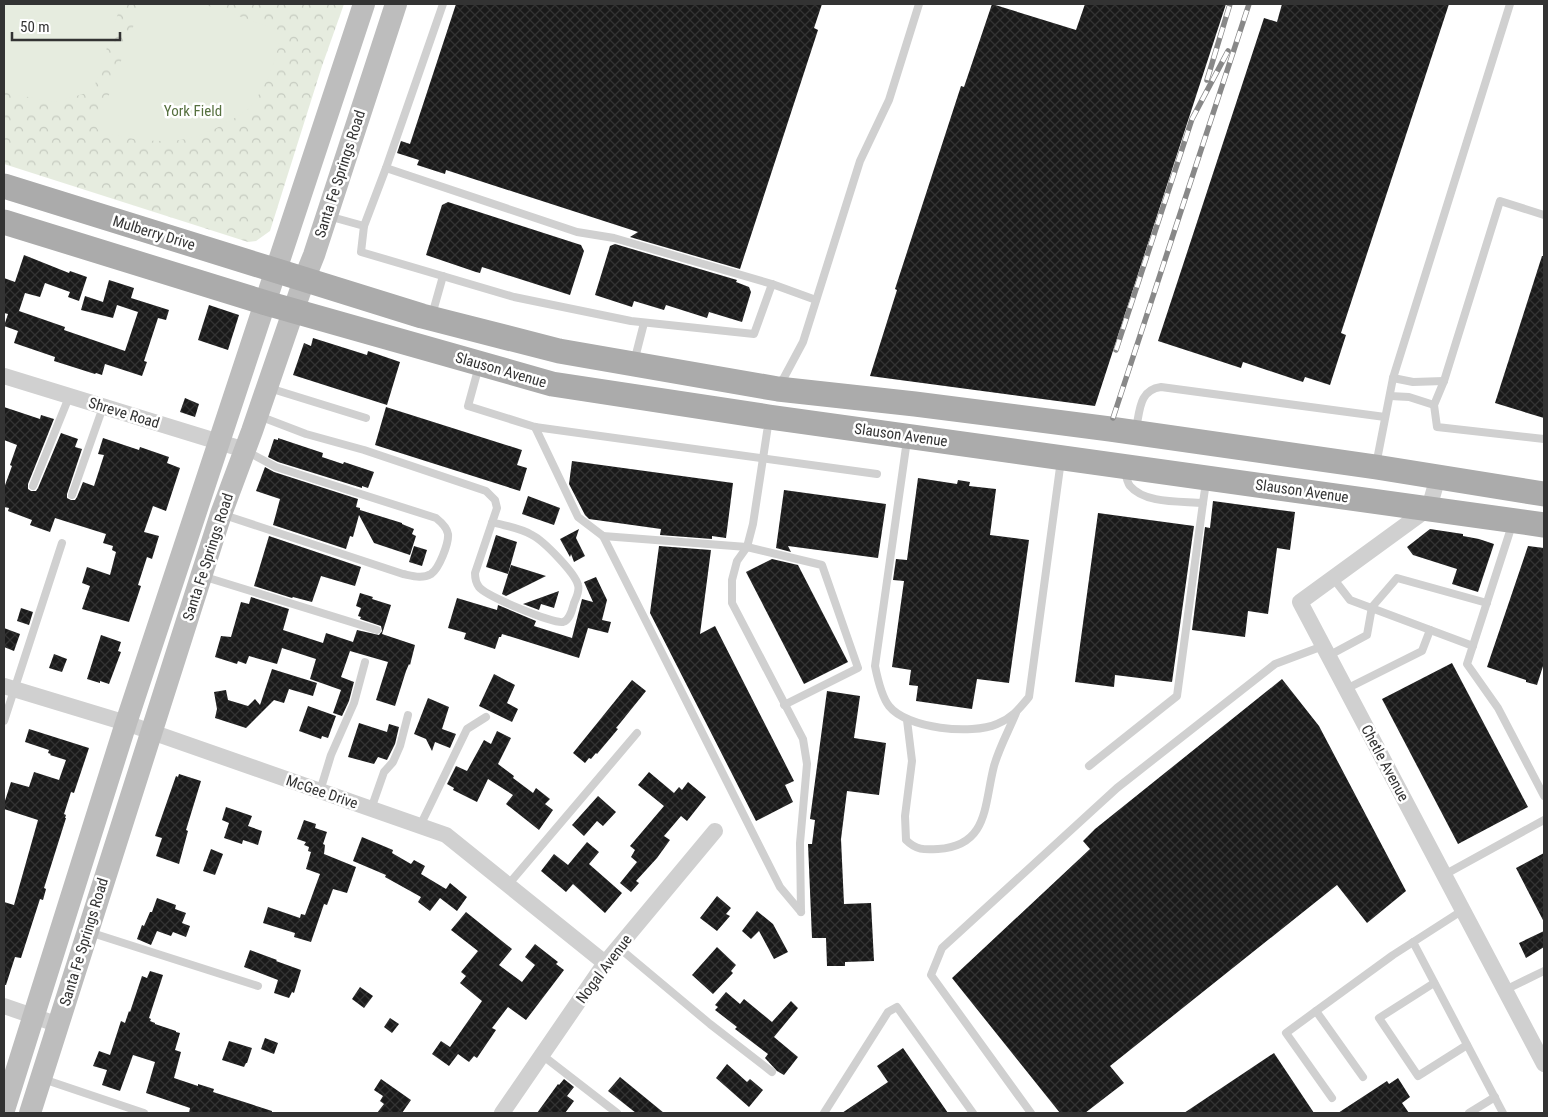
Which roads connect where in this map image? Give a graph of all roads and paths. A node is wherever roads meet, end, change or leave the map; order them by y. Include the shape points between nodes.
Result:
1 (364, 4) edge
2 (396, 4) edge
3 (443, 4) edge
4 (919, 4) edge
5 (1510, 4) edge
6 (386, 168) junction
7 (4, 186) edge
8 (326, 215) junction
9 (1544, 215) edge
10 (4, 222) edge
11 (364, 226) junction
12 (276, 271) junction
13 (443, 276) junction
14 (304, 280) junction
15 (772, 284) junction
16 (816, 300) junction
17 (266, 303) junction
18 (293, 311) junction
19 (431, 318) junction
20 (644, 322) junction
21 (480, 364) junction
22 (634, 364) junction
23 (4, 376) edge
24 (1392, 378) junction
25 (1444, 381) junction
26 (267, 387) junction
27 (778, 389) junction
28 (69, 396) junction
29 (1390, 396) junction
30 (915, 404) junction
31 (1434, 405) junction
32 (103, 407) junction
33 (257, 415) junction
34 (769, 417) junction
35 (366, 418) dead end
36 (1385, 418) junction
37 (534, 427) junction
38 (1135, 433) junction
39 (908, 436) junction
40 (1544, 439) edge
41 (220, 443) junction
42 (244, 450) junction
43 (1061, 458) junction
44 (763, 459) junction
45 (1376, 466) junction
46 (1124, 467) junction
47 (877, 474) dead end
48 (1438, 477) junction
49 (1207, 478) junction
50 (33, 486) dead end
51 (1544, 494) edge
52 (72, 495) dead end
53 (1202, 503) junction
54 (1429, 508) junction
55 (221, 514) junction
56 (1514, 521) junction
57 (492, 522) junction
58 (1544, 524) edge
59 (603, 536) junction
60 (62, 543) dead end
61 (747, 547) junction
62 (201, 575) junction
63 (1333, 578) junction
64 (1487, 603) junction
65 (1372, 607) junction
66 (377, 630) dead end
67 (1430, 630) junction
68 (1473, 646) junction
69 (1326, 651) junction
70 (365, 662) dead end
71 (9, 688) edge
72 (1346, 689) junction
73 (784, 705) junction
74 (1017, 713) junction
75 (408, 714) dead end
76 (486, 716) dead end
77 (908, 720) junction
78 (4, 721) edge
79 (126, 723) junction
80 (151, 732) junction
81 (637, 733) dead end
82 (1089, 766) dead end
83 (320, 791) junction
84 (1544, 796) edge
85 (371, 809) junction
86 (1544, 820) edge
87 (420, 826) junction
88 (715, 831) dead end
89 (1444, 875) junction
90 (508, 885) junction
91 (1463, 910) junction
92 (87, 931) junction
93 (1412, 942) junction
94 (618, 948) junction
95 (605, 964) junction
96 (1544, 971) edge
97 (1434, 983) junction
98 (258, 986) dead end
99 (1505, 990) junction
100 (4, 1006) edge
101 (1316, 1011) junction
102 (34, 1016) junction
103 (59, 1025) junction
104 (1467, 1045) junction
105 (542, 1055) junction
106 (1544, 1064) edge
107 (772, 1072) dead end
108 (1363, 1077) dead end
109 (41, 1079) junction
110 (1332, 1098) dead end
111 (1495, 1098) junction
112 (4, 1110) edge
113 (30, 1113) edge
114 (144, 1113) edge
115 (502, 1113) edge
116 (616, 1113) edge
117 (824, 1113) edge
118 (973, 1113) edge
119 (1031, 1113) edge
120 (1469, 1113) edge
121 (1503, 1113) edge

1 - 12 main road, Santa Fe Springs Road
2 - 8 main road, Santa Fe Springs Road
3 - 6 lane
4 - 16 lane via 889,100 860,162
5 - 24 lane
6 - 11 lane
6 - 15 lane via 576,232 614,238
7 - 12 main road, Mulberry Drive
8 - 11 lane
8 - 14 main road, Santa Fe Springs Road
9 - 25 lane via 1500,201
10 - 17 main road
11 - 13 lane via 361,252
12 - 14 main road, Mulberry Drive
12 - 17 main road, Santa Fe Springs Road
13 - 19 lane
13 - 20 lane via 514,297
14 - 18 main road, Santa Fe Springs Road
14 - 19 main road, Slauson Avenue
15 - 16 lane
15 - 20 lane via 754,334
16 - 27 lane via 803,342
17 - 18 main road, Slauson Avenue
17 - 41 main road, Santa Fe Springs Road
18 - 21 main road, Slauson Avenue
18 - 26 main road, Santa Fe Springs Road
19 - 22 main road, Slauson Avenue via 558,352
20 - 22 lane
21 - 34 main road, Slauson Avenue via 552,384
21 - 37 lane via 468,406
22 - 27 main road, Slauson Avenue
23 - 28 street, Shreve Road
24 - 25 lane via 1413,382
24 - 29 lane
25 - 31 lane
26 - 33 main road, Santa Fe Springs Road
26 - 35 lane
27 - 30 main road, Slauson Avenue
27 - 34 main road
28 - 32 street, Shreve Road
28 - 50 lane
29 - 31 lane via 1409,397
29 - 36 lane
30 - 38 main road, Slauson Avenue
30 - 39 main road
31 - 40 lane via 1437,427
32 - 41 street, Shreve Road
32 - 52 lane
33 - 42 main road, Santa Fe Springs Road
33 - 57 lane via 284,427 486,491 497,508
34 - 39 main road, Slauson Avenue
34 - 44 lane
36 - 38 lane via 1162,387 1153,388 1146,394
36 - 45 lane
37 - 44 lane
37 - 59 lane via 578,517
38 - 45 main road, Slauson Avenue
39 - 43 main road, Slauson Avenue
39 - 77 lane via 875,666 889,706
41 - 42 street, Shreve Road
41 - 79 main road, Santa Fe Springs Road
42 - 55 main road, Santa Fe Springs Road
42 - 55 lane via 276,467 436,518 448,534 446,547 437,569 420,577
43 - 46 main road, Slauson Avenue
43 - 74 lane via 1028,696
44 - 47 lane
44 - 61 lane
45 - 48 main road, Slauson Avenue
46 - 49 main road, Slauson Avenue
46 - 53 lane via 1128,484 1149,498
48 - 51 main road, Slauson Avenue
48 - 54 street
49 - 53 lane
49 - 54 main road, Slauson Avenue
53 - 82 lane via 1177,696
54 - 56 main road, Slauson Avenue
54 - 63 street, Chetle Avenue
55 - 62 main road, Santa Fe Springs Road
56 - 58 main road, Slauson Avenue
56 - 64 lane
57 - 57 lane via 475,573 478,587 500,601 556,622 568,619 579,589 575,577 532,535
59 - 61 lane
59 - 73 lane via 780,887 801,912 800,843 807,764 803,739
60 - 71 lane
61 - 73 lane via 737,561 732,580 732,603
61 - 73 lane via 822,565 858,668
62 - 66 lane
62 - 80 main road, Santa Fe Springs Road
63 - 65 lane via 1350,600
63 - 69 street, Chetle Avenue via 1300,602
64 - 65 lane via 1398,578
64 - 68 lane
65 - 67 lane
65 - 69 lane via 1368,635
67 - 68 lane
67 - 72 lane via 1422,651
68 - 84 lane via 1468,664 1498,708
69 - 72 street, Chetle Avenue
69 - 119 lane via 1274,664 1117,788 942,948 931,975
70 - 83 lane via 354,703 331,755
71 - 78 lane
71 - 79 street, McGee Drive
72 - 89 street, Chetle Avenue
74 - 77 lane via 996,724 970,729 933,728
74 - 77 lane via 994,765 980,824 967,841 951,848 914,848 906,840 912,761
75 - 85 lane via 400,746 384,772
76 - 87 lane via 467,728
79 - 80 street, McGee Drive
79 - 102 main road, Santa Fe Springs Road
80 - 83 street, McGee Drive
80 - 92 main road, Santa Fe Springs Road
81 - 90 lane
83 - 85 street, McGee Drive
85 - 87 street, McGee Drive
86 - 89 lane
87 - 90 street, McGee Drive via 446,835
88 - 94 street, Nogal Avenue
89 - 91 street, Chetle Avenue
90 - 95 street, McGee Drive
91 - 93 lane
91 - 99 street, Chetle Avenue
92 - 98 lane
92 - 103 main road, Santa Fe Springs Road
93 - 97 lane
93 - 101 lane
94 - 95 street, Nogal Avenue
94 - 107 lane
95 - 105 street, Nogal Avenue
96 - 99 lane
97 - 104 lane
97 - 104 lane via 1379,1018 1418,1076
99 - 106 street, Chetle Avenue
100 - 102 street
101 - 108 lane
101 - 110 lane via 1286,1033
102 - 103 street
102 - 112 main road, Santa Fe Springs Road
103 - 109 main road, Santa Fe Springs Road
104 - 111 lane
105 - 115 street, Nogal Avenue
105 - 116 lane
109 - 113 main road, Santa Fe Springs Road
109 - 114 lane
111 - 120 lane
111 - 121 lane
117 - 118 lane via 888,1012 897,1007

